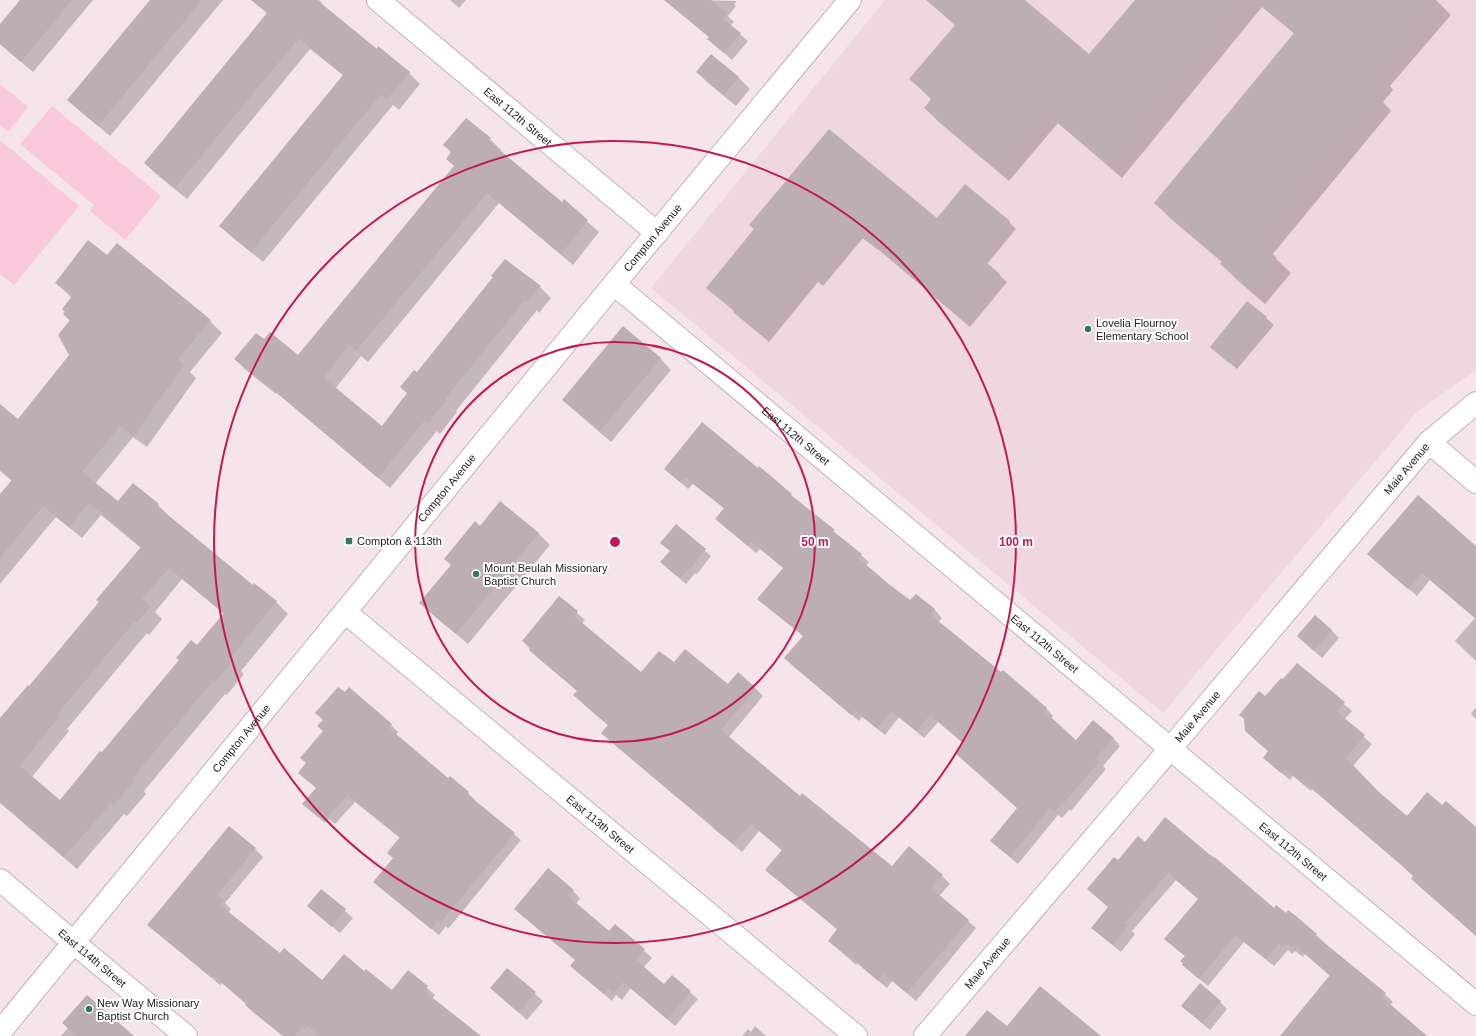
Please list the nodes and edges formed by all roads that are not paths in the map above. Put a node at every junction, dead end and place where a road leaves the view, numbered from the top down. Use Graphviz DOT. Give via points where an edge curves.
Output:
graph roads {
  1 [pos="378,0"];
  2 [pos="850,0"];
  3 [pos="657,234"];
  4 [pos="614,284"];
  5 [pos="1476,403"];
  6 [pos="1429,442"];
  7 [pos="1476,482"];
  8 [pos="344,612"];
  9 [pos="1170,750"];
  10 [pos="0,880"];
  11 [pos="74,943"];
  12 [pos="1476,1004"];
  13 [pos="0,1032"];
  14 [pos="186,1036"];
  15 [pos="856,1036"];
  16 [pos="925,1036"];
  1 -- 3 [label="street, East 112th Street"];
  2 -- 3 [label="street, Compton Avenue"];
  3 -- 4 [label="street, Compton Avenue"];
  4 -- 8 [label="street, Compton Avenue"];
  4 -- 9 [label="street, East 112th Street"];
  5 -- 6 [label="street, Maie Avenue"];
  6 -- 7 [label="street"];
  6 -- 9 [label="street, Maie Avenue"];
  8 -- 11 [label="street, Compton Avenue"];
  8 -- 15 [label="street, East 113th Street"];
  9 -- 12 [label="street, East 112th Street"];
  9 -- 16 [label="street, Maie Avenue"];
  10 -- 11 [label="street, East 114th Street"];
  11 -- 13 [label="street, Compton Avenue"];
  11 -- 14 [label="street, East 114th Street"];
}
